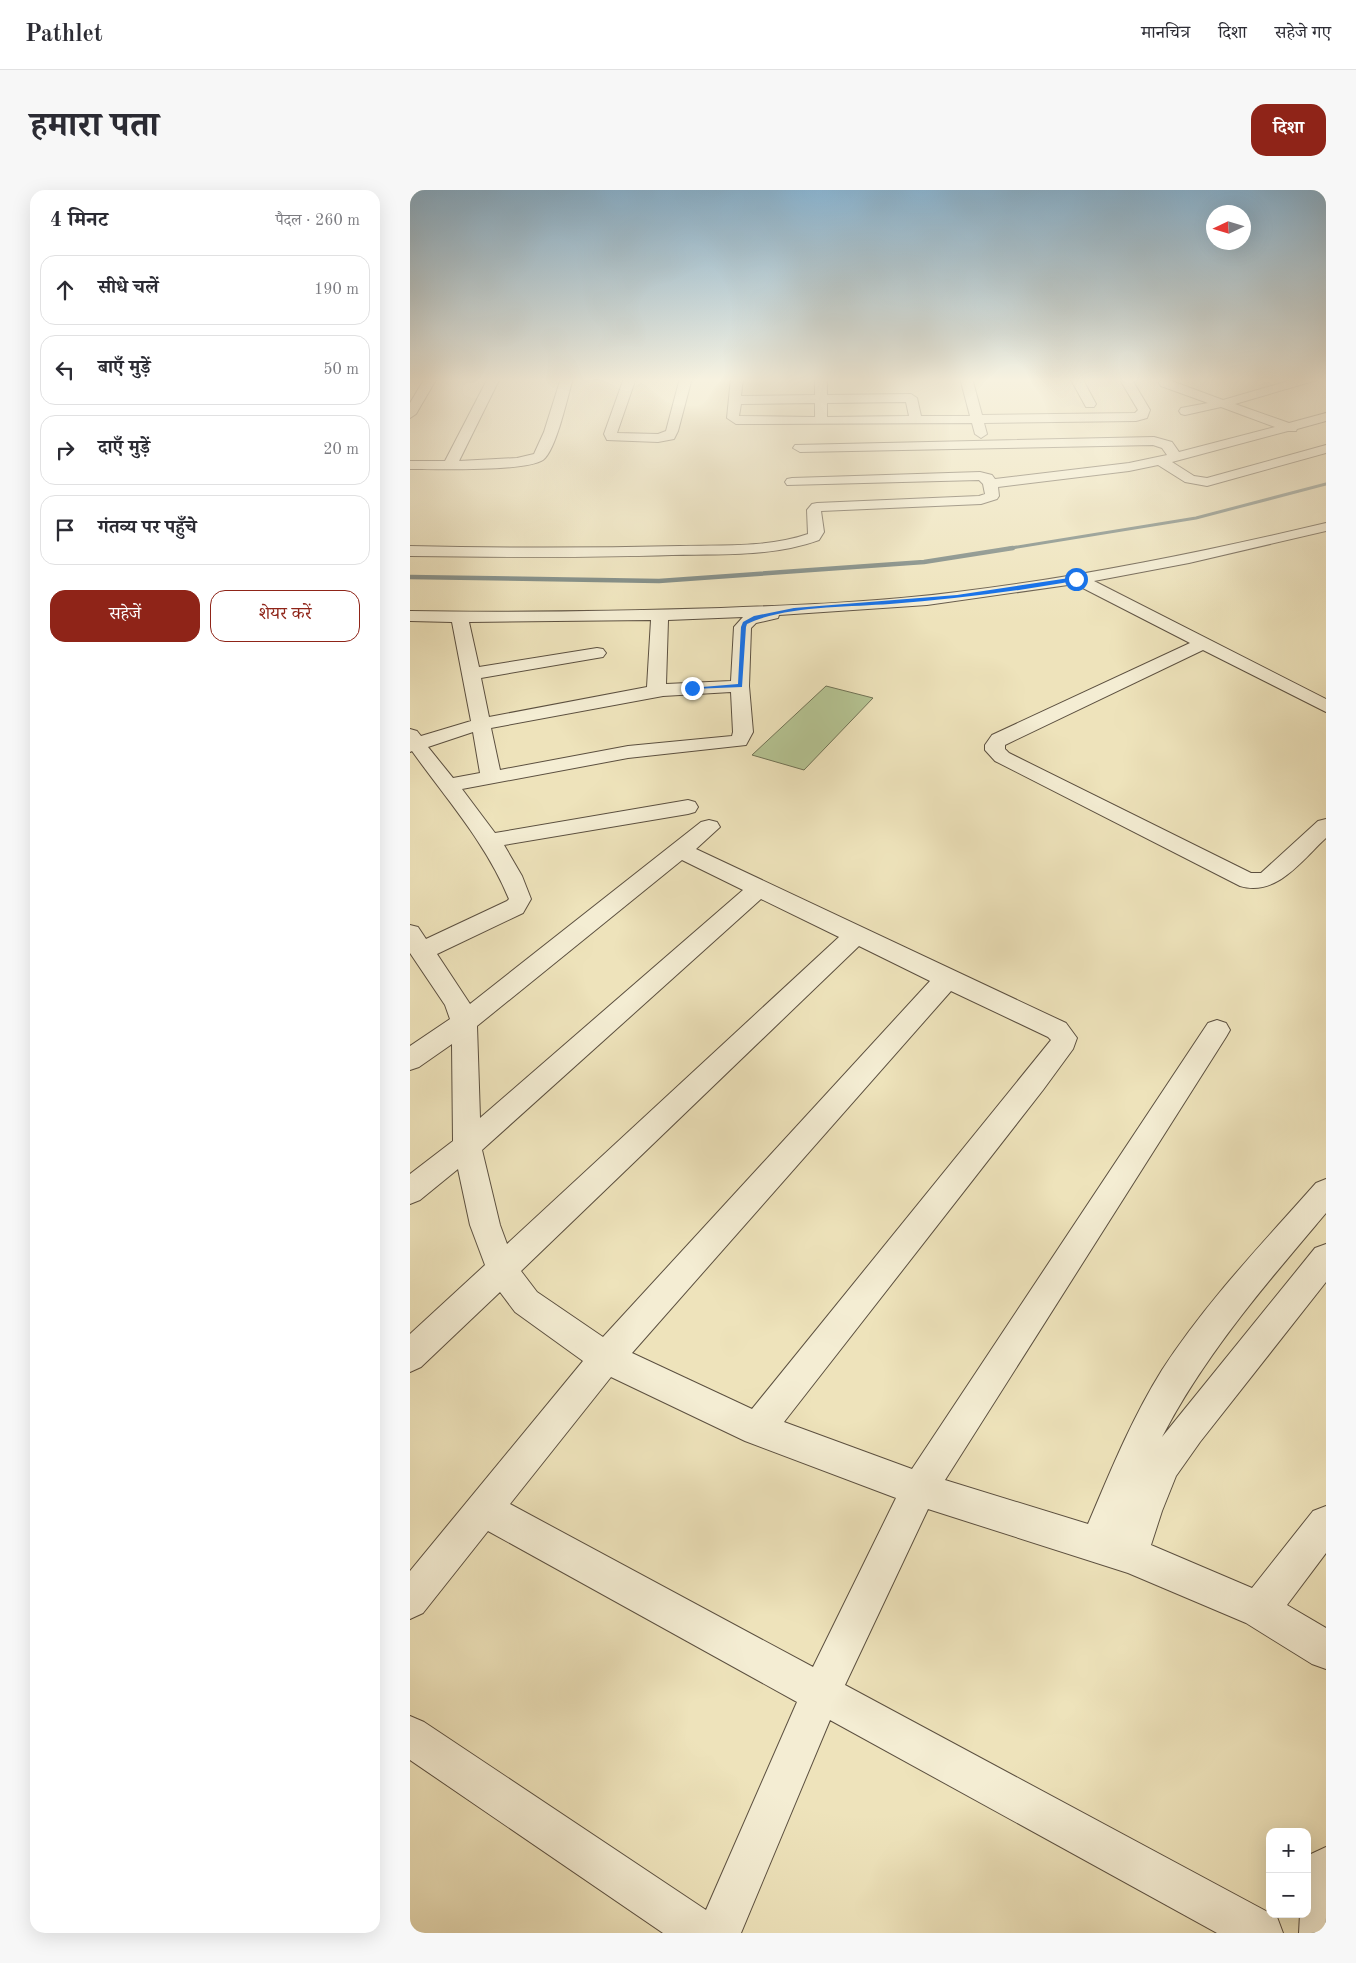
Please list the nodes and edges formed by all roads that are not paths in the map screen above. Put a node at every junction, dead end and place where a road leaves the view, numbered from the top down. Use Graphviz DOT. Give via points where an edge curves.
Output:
graph roads {
  1 [pos="452,459"];
  2 [pos="536,459"];
  3 [pos="1164,459"];
  4 [pos="1271,459"];
  5 [pos="1160,460"];
  6 [pos="410,464"];
  7 [pos="450,464"];
  8 [pos="792,482"];
  9 [pos="990,484"];
  10 [pos="1326,527"];
  11 [pos="410,551"];
  12 [pos="1076,579"];
  13 [pos="794,610"];
  14 [pos="660,615"];
  15 [pos="410,616"];
  16 [pos="460,617"];
  17 [pos="1204,643"];
  18 [pos="597,654"];
  19 [pos="470,674"];
  20 [pos="740,686"];
  21 [pos="656,692"];
  22 [pos="1326,706"];
  23 [pos="480,724"];
  24 [pos="412,741"];
  25 [pos="491,777"];
  26 [pos="449,785"];
  27 [pos="688,807"];
  28 [pos="1326,826"];
  29 [pos="710,827"];
  30 [pos="489,841"];
  31 [pos="680,850"];
  32 [pos="758,888"];
  33 [pos="857,934"];
  34 [pos="414,940"];
  35 [pos="947,979"];
  36 [pos="464,1022"];
  37 [pos="1217,1030"];
  38 [pos="410,1060"];
  39 [pos="467,1146"];
  40 [pos="410,1191"];
  41 [pos="1326,1192"];
  42 [pos="1326,1258"];
  43 [pos="502,1270"];
  44 [pos="410,1356"];
  45 [pos="606,1358"];
  46 [pos="757,1429"];
  47 [pos="919,1489"];
  48 [pos="485,1510"];
  49 [pos="1326,1524"];
  50 [pos="1097,1545"];
  51 [pos="1130,1555"];
  52 [pos="410,1600"];
  53 [pos="1259,1610"];
  54 [pos="1326,1650"];
  55 [pos="821,1693"];
  56 [pos="410,1736"];
  57 [pos="1326,1869"];
  58 [pos="702,1933"];
  59 [pos="719,1933"];
  60 [pos="1260,1933"];
  61 [pos="1321,1933"];
  1 -- 7 [label="street"];
  2 -- 7 [label="street"];
  3 -- 5 [label="street"];
  4 -- 5 [label="street" via="1207,482 1190,479"];
  5 -- 9 [label="street"];
  6 -- 7 [label="street"];
  8 -- 9 [label="street" via="980,476 987,478"];
  9 -- 11 [label="street" via="992,496 981,500 817,507 814,510 814,537 794,542 603,553"];
  10 -- 12 [label="street"];
  12 -- 13 [label="street" via="957,597"];
  12 -- 17 [label="street"];
  13 -- 14 [label="street"];
  13 -- 20 [label="street" via="756,617 745,623"];
  14 -- 16 [label="street"];
  14 -- 21 [label="street"];
  15 -- 16 [label="street"];
  16 -- 19 [label="street"];
  17 -- 22 [label="street"];
  17 -- 28 [label="street" via="999,739 995,750 1002,757 1248,881 1269,878"];
  18 -- 19 [label="street"];
  19 -- 23 [label="street"];
  20 -- 21 [label="street"];
  20 -- 25 [label="street" via="743,732 739,741 635,751"];
  21 -- 23 [label="street"];
  23 -- 24 [label="street"];
  23 -- 25 [label="street"];
  24 -- 26 [label="street"];
  25 -- 26 [label="street"];
  26 -- 30 [label="street"];
  27 -- 30 [label="street"];
  29 -- 31 [label="street"];
  30 -- 34 [label="street" via="515,886 520,899 515,907"];
  31 -- 32 [label="street"];
  31 -- 36 [label="street"];
  32 -- 33 [label="street"];
  32 -- 39 [label="street"];
  33 -- 35 [label="street"];
  33 -- 43 [label="street"];
  34 -- 36 [label="street" via="457,1003"];
  35 -- 45 [label="street"];
  35 -- 46 [label="street" via="1056,1030 1062,1034 1064,1042"];
  36 -- 38 [label="street"];
  36 -- 39 [label="street"];
  37 -- 47 [label="street"];
  39 -- 40 [label="street"];
  39 -- 43 [label="street" via="485,1225"];
  41 -- 50 [label="street" via="1218,1320 1187,1362 1144,1436"];
  42 -- 51 [label="street" via="1164,1464 1144,1510"];
  43 -- 44 [label="street"];
  43 -- 45 [label="street" via="526,1302"];
  45 -- 46 [label="street"];
  45 -- 48 [label="street"];
  46 -- 47 [label="street"];
  47 -- 50 [label="street"];
  47 -- 55 [label="street"];
  48 -- 52 [label="street"];
  48 -- 55 [label="street"];
  49 -- 53 [label="street"];
  50 -- 51 [label="street"];
  51 -- 53 [label="street"];
  53 -- 54 [label="street"];
  55 -- 59 [label="street"];
  55 -- 60 [label="street"];
  56 -- 58 [label="street"];
  57 -- 61 [label="street"];
}
